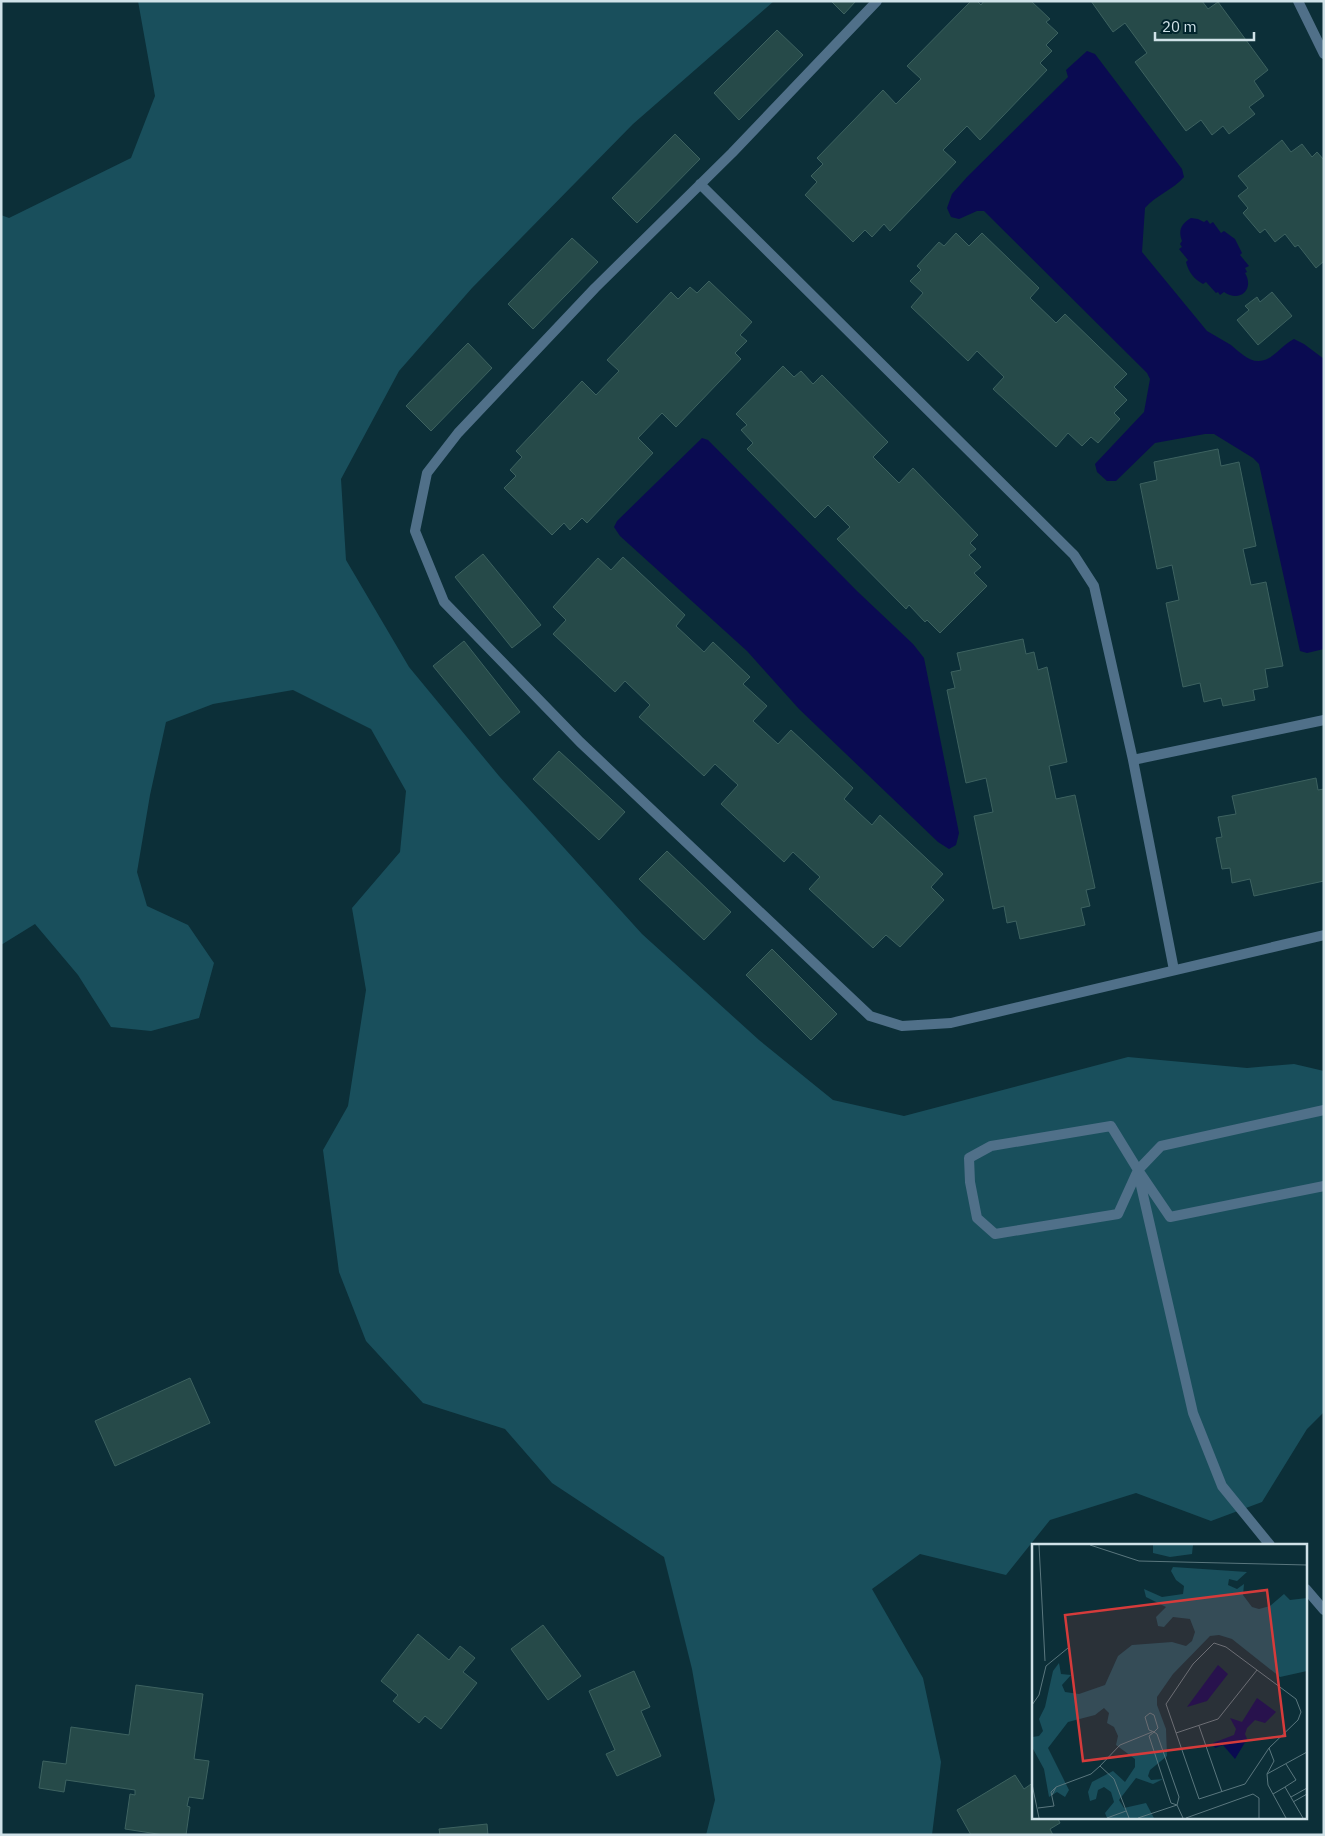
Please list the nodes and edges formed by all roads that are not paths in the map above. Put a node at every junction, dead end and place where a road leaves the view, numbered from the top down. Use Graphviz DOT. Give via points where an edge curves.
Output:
graph roads {
  1 [pos="878,1"];
  2 [pos="1298,1"];
  3 [pos="1324,54"];
  4 [pos="700,184"];
  5 [pos="1324,720"];
  6 [pos="1133,760"];
  7 [pos="1324,935"];
  8 [pos="1174,970"];
  9 [pos="1324,1110"];
  10 [pos="1138,1170"];
  11 [pos="1324,1186"];
  12 [pos="1269,1544"];
  13 [pos="1308,1591"];
  14 [pos="1324,1610"];
  1 -- 4 [label="lane"];
  2 -- 3 [label="lane"];
  4 -- 6 [label="lane" via="1074,555 1094,586"];
  4 -- 8 [label="lane" via="595,288 458,433 427,473 415,531 444,602 580,742 870,1016 902,1026 951,1023"];
  5 -- 6 [label="lane"];
  6 -- 8 [label="lane"];
  7 -- 8 [label="lane"];
  9 -- 10 [label="lane" via="1161,1146"];
  10 -- 10 [label="lane" via="1118,1214 995,1234 977,1218 969,1158 991,1146 1110,1126"];
  10 -- 11 [label="lane" via="1170,1217"];
  10 -- 12 [label="lane" via="1192,1413 1222,1486"];
  13 -- 14 [label="lane"];
}
